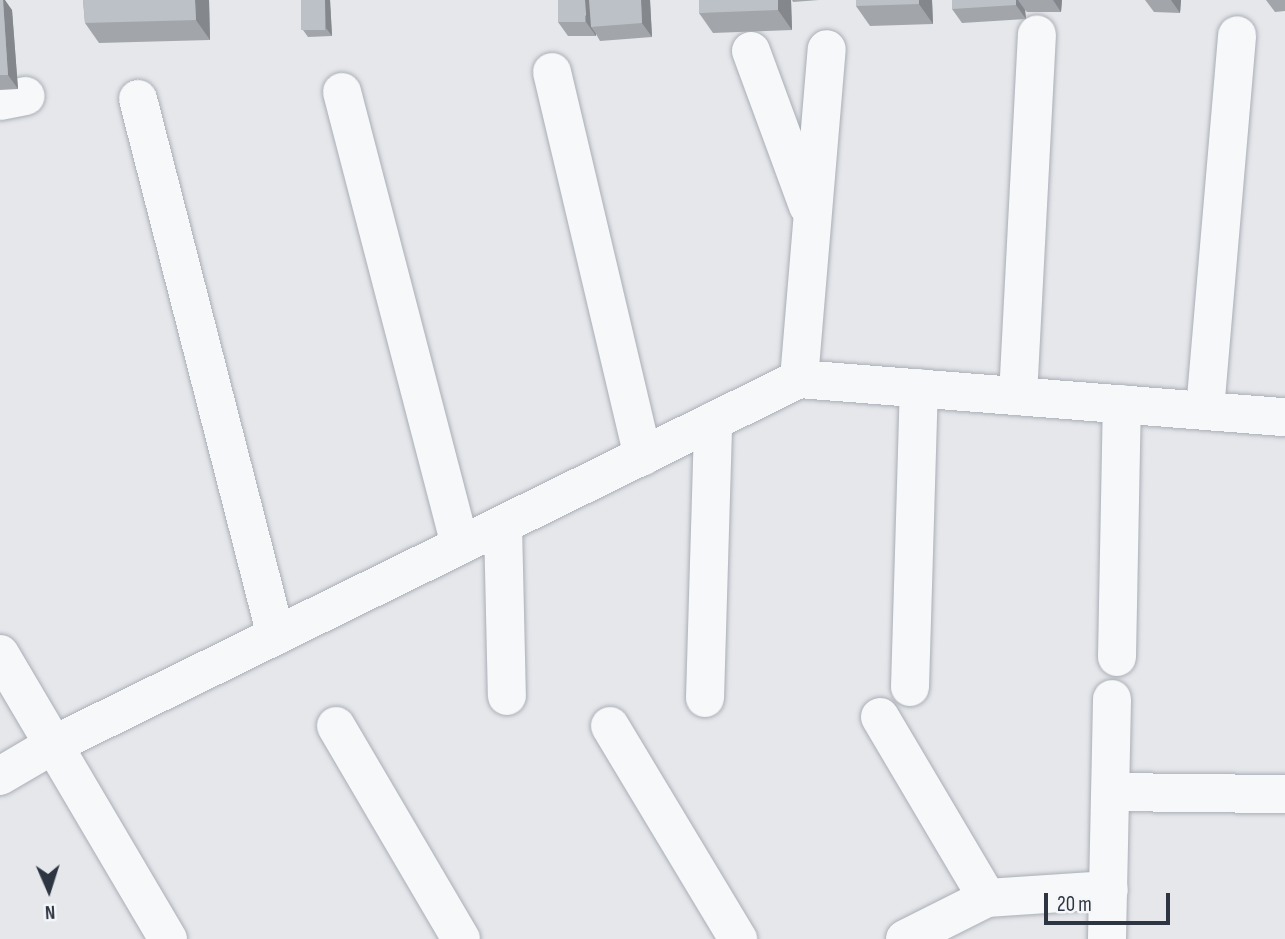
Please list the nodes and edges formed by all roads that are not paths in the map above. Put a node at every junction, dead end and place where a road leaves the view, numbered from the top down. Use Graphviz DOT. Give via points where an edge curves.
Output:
graph roads {
  1 [pos="1037,34"];
  2 [pos="1237,35"];
  3 [pos="827,49"];
  4 [pos="751,51"];
  5 [pos="552,72"];
  6 [pos="342,92"];
  7 [pos="138,99"];
  8 [pos="813,218"];
  9 [pos="799,379"];
  10 [pos="919,388"];
  11 [pos="1018,396"];
  12 [pos="1122,404"];
  13 [pos="1205,410"];
  14 [pos="1285,417"];
  15 [pos="713,421"];
  16 [pos="643,456"];
  17 [pos="503,525"];
  18 [pos="460,545"];
  19 [pos="276,636"];
  20 [pos="0,654"];
  21 [pos="1117,657"];
  22 [pos="910,687"];
  23 [pos="507,696"];
  24 [pos="705,698"];
  25 [pos="1112,699"];
  26 [pos="880,717"];
  27 [pos="337,726"];
  28 [pos="610,726"];
  29 [pos="51,746"];
  30 [pos="0,776"];
  31 [pos="1112,792"];
  32 [pos="1285,794"];
  33 [pos="1109,890"];
  34 [pos="987,898"];
  35 [pos="168,939"];
  36 [pos="461,939"];
  37 [pos="738,939"];
  38 [pos="905,939"];
  39 [pos="1107,939"];
  1 -- 11 [label="street"];
  2 -- 13 [label="street"];
  3 -- 8 [label="street"];
  4 -- 8 [label="street"];
  5 -- 16 [label="street"];
  6 -- 18 [label="street"];
  7 -- 19 [label="street"];
  8 -- 9 [label="street"];
  9 -- 10 [label="street"];
  9 -- 15 [label="street"];
  10 -- 11 [label="street"];
  10 -- 22 [label="street"];
  11 -- 12 [label="street"];
  12 -- 13 [label="street"];
  12 -- 21 [label="street"];
  13 -- 14 [label="street"];
  15 -- 16 [label="street"];
  15 -- 24 [label="street"];
  16 -- 17 [label="street"];
  17 -- 18 [label="street"];
  17 -- 23 [label="street"];
  18 -- 19 [label="street"];
  19 -- 29 [label="street"];
  20 -- 29 [label="street"];
  25 -- 31 [label="street"];
  26 -- 34 [label="street"];
  27 -- 36 [label="street"];
  28 -- 37 [label="street"];
  29 -- 30 [label="street"];
  29 -- 35 [label="street"];
  31 -- 32 [label="street"];
  31 -- 33 [label="street"];
  33 -- 34 [label="street"];
  33 -- 39 [label="street"];
  34 -- 38 [label="street"];
}
